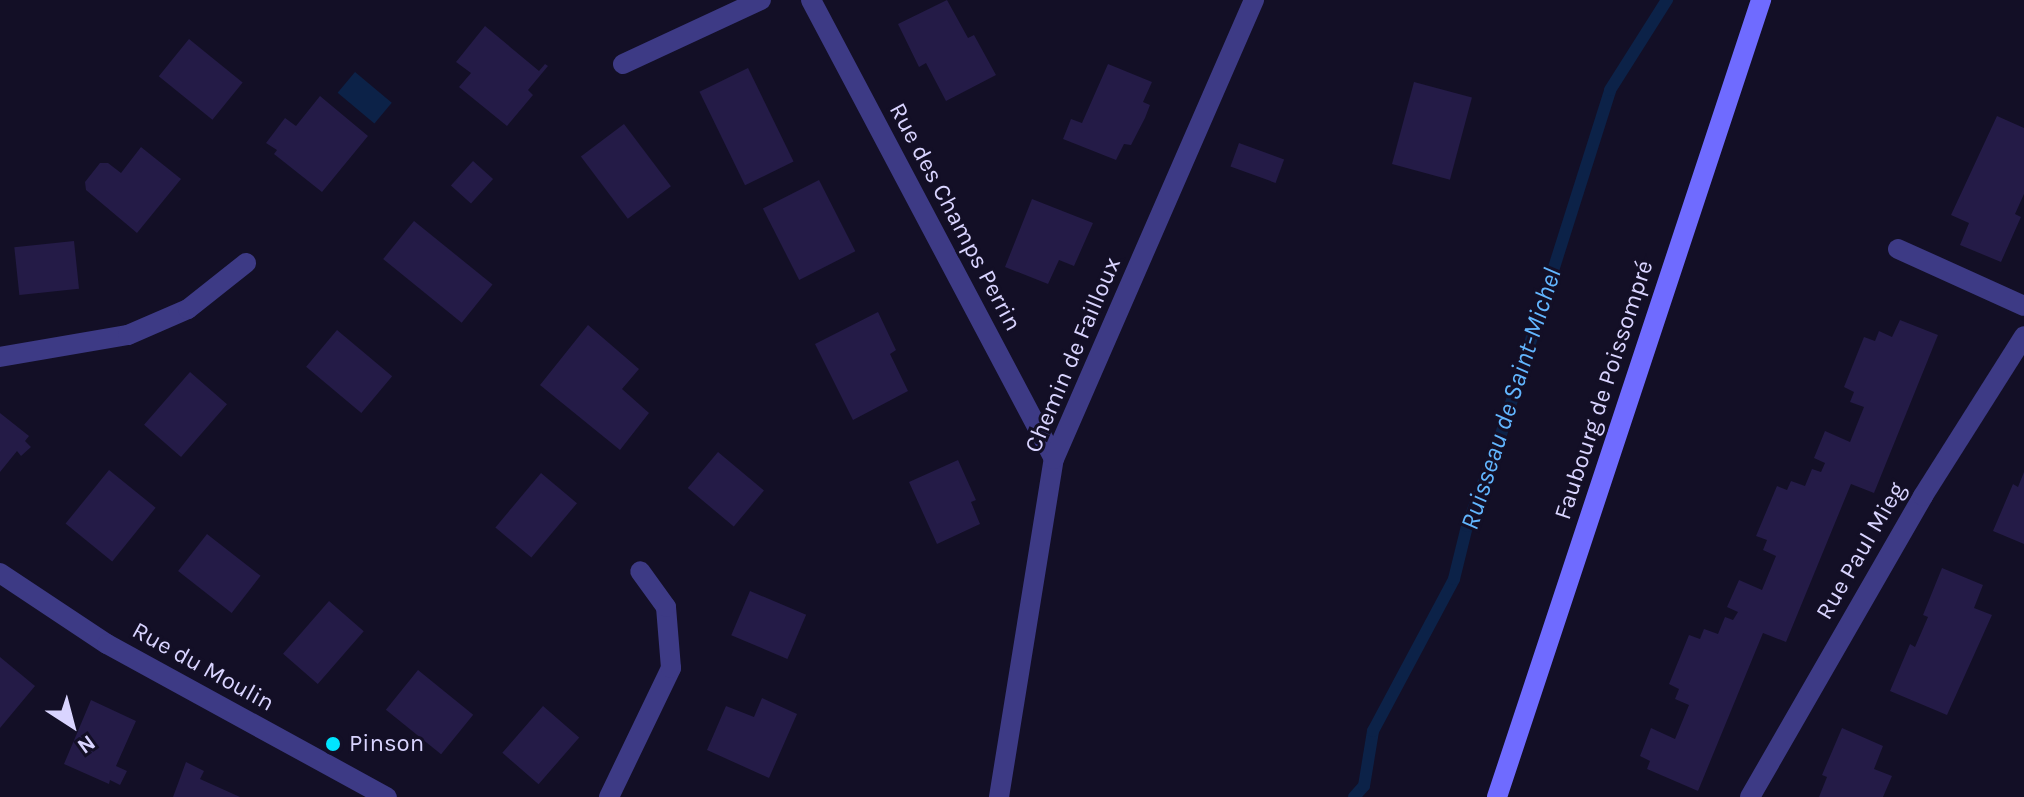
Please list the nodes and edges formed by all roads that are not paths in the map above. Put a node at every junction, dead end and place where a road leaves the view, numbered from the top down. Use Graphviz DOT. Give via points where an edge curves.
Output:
graph roads {
  1 [pos="761,0"];
  2 [pos="811,0"];
  3 [pos="1254,0"];
  4 [pos="1761,0"];
  5 [pos="623,64"];
  6 [pos="1898,249"];
  7 [pos="246,263"];
  8 [pos="2024,306"];
  9 [pos="2024,336"];
  10 [pos="0,357"];
  11 [pos="1054,459"];
  12 [pos="640,571"];
  13 [pos="0,573"];
  14 [pos="387,797"];
  15 [pos="609,797"];
  16 [pos="999,797"];
  17 [pos="1497,797"];
  18 [pos="1750,797"];
  1 -- 5 [label="street"];
  2 -- 11 [label="street, Rue des Champs Perrin"];
  3 -- 11 [label="street, Chemin de Failloux"];
  4 -- 17 [label="main road, Faubourg de Poissompré"];
  6 -- 8 [label="street"];
  7 -- 10 [label="street" via="188,309 128,335"];
  9 -- 18 [label="street, Rue Paul Mieg" via="1923,496"];
  11 -- 16 [label="street, Chemin de Failloux"];
  12 -- 15 [label="street" via="666,607 671,668"];
  13 -- 14 [label="street, Rue du Moulin" via="107,644"];
}
